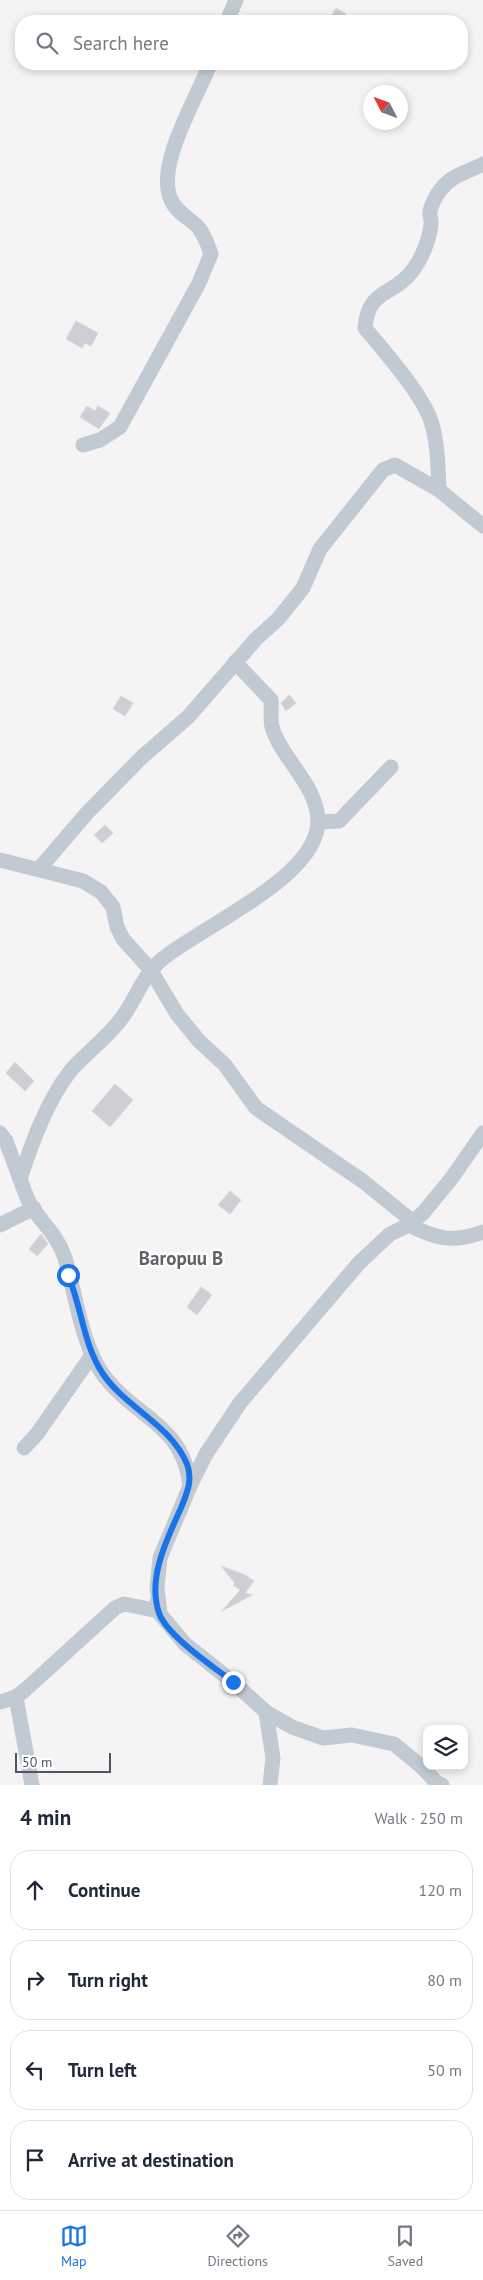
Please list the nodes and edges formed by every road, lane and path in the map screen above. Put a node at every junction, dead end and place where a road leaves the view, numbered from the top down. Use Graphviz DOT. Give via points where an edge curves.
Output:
graph roads {
  1 [pos="236,0"];
  2 [pos="230,15"];
  3 [pos="207,70"];
  4 [pos="483,164"];
  5 [pos="83,444"];
  6 [pos="439,490"];
  7 [pos="483,526"];
  8 [pos="235,662"];
  9 [pos="390,767"];
  10 [pos="318,822"];
  11 [pos="0,860"];
  12 [pos="39,869"];
  13 [pos="150,970"];
  14 [pos="483,1133"];
  15 [pos="0,1134"];
  16 [pos="20,1179"];
  17 [pos="34,1208"];
  18 [pos="410,1223"];
  19 [pos="0,1225"];
  20 [pos="483,1232"];
  21 [pos="92,1355"];
  22 [pos="24,1448"];
  23 [pos="190,1486"];
  24 [pos="157,1602"];
  25 [pos="16,1697"];
  26 [pos="0,1702"];
  27 [pos="266,1712"];
  28 [pos="32,1785"];
  29 [pos="270,1785"];
  30 [pos="442,1785"];
  1 -- 2 [label="street"];
  3 -- 5 [label="street" via="167,171 170,198 177,211 198,228 211,254 199,283 120,426 100,440"];
  4 -- 6 [label="street" via="451,178 440,190 430,211 431,223 414,269 394,288 377,296 368,308 366,319 365,328 400,371 431,421"];
  6 -- 7 [label="street"];
  6 -- 8 [label="street" via="395,465 383,470 320,549 303,588 278,619"];
  8 -- 10 [label="street" via="272,700 272,726 311,793"];
  8 -- 12 [label="street" via="188,717 116,783"];
  9 -- 10 [label="street" via="339,821"];
  10 -- 13 [label="street" via="310,848 280,883 208,927"];
  11 -- 12 [label="street"];
  12 -- 13 [label="street" via="83,880 100,892 113,907 123,939"];
  13 -- 16 [label="street" via="123,1017 71,1071 56,1092"];
  13 -- 18 [label="street" via="177,1014 225,1065 256,1108 356,1177"];
  14 -- 18 [label="street" via="451,1179 423,1213"];
  15 -- 16 [label="street" via="6,1141"];
  16 -- 17 [label="street"];
  17 -- 19 [label="street"];
  17 -- 21 [label="street" via="65,1257"];
  18 -- 20 [label="street" via="433,1237 464,1239"];
  18 -- 23 [label="street" via="390,1234 360,1263 240,1403 211,1446"];
  21 -- 22 [label="street"];
  21 -- 23 [label="street" via="112,1385 179,1447 188,1467"];
  23 -- 24 [label="street" via="160,1558"];
  24 -- 25 [label="street" via="154,1610 124,1604 115,1608"];
  24 -- 27 [label="street" via="160,1614 185,1644"];
  25 -- 26 [label="street"];
  25 -- 28 [label="street"];
  27 -- 29 [label="street" via="273,1758"];
  27 -- 30 [label="street" via="292,1727 323,1738 352,1735 394,1744"];
}
